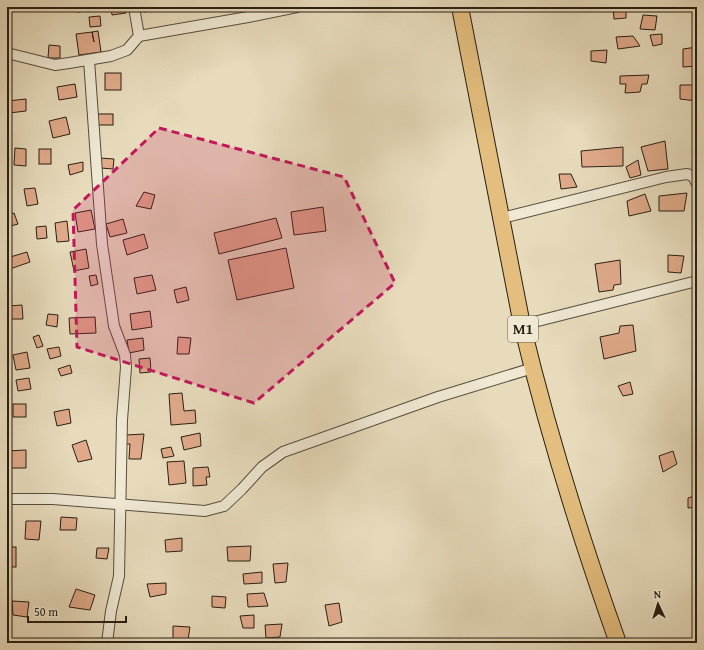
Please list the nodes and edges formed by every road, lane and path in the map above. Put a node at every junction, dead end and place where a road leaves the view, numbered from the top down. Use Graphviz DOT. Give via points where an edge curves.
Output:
graph roads {
  1 [pos="134,7"];
  2 [pos="297,7"];
  3 [pos="460,7"];
  4 [pos="139,36"];
  5 [pos="7,54"];
  6 [pos="90,60"];
  7 [pos="697,184"];
  8 [pos="502,218"];
  9 [pos="697,281"];
  10 [pos="522,326"];
  11 [pos="532,368"];
  12 [pos="7,499"];
  13 [pos="121,504"];
  14 [pos="107,643"];
  15 [pos="618,643"];
  1 -- 4 [label="street"];
  2 -- 4 [label="street"];
  3 -- 8 [label="main road, M1"];
  4 -- 6 [label="street" via="127,50"];
  5 -- 6 [label="street" via="55,65"];
  6 -- 13 [label="street" via="102,244 114,326 125,356"];
  7 -- 8 [label="street" via="694,176 687,174 666,177"];
  8 -- 10 [label="main road, M1"];
  9 -- 10 [label="street"];
  10 -- 11 [label="main road, M1"];
  11 -- 13 [label="street" via="438,397 283,452 262,467 224,506 205,511"];
  11 -- 15 [label="main road, M1" via="591,567"];
  12 -- 13 [label="street" via="53,499"];
  13 -- 14 [label="street" via="119,576"];
}
